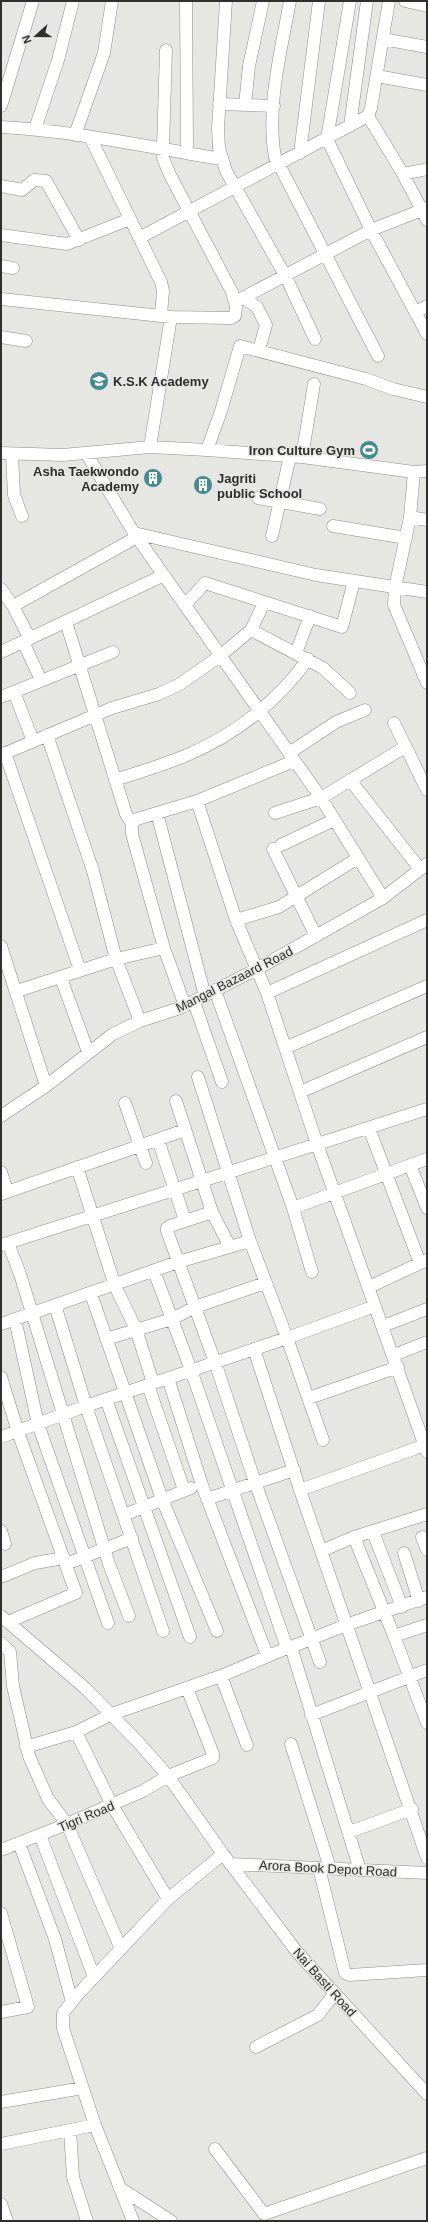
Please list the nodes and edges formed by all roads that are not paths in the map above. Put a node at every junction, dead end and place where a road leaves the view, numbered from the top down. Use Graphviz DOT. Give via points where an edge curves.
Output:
graph roads {
  1 [pos="33,1"];
  2 [pos="73,1"];
  3 [pos="112,1"];
  4 [pos="186,1"];
  5 [pos="226,1"];
  6 [pos="263,1"];
  7 [pos="290,1"];
  8 [pos="319,1"];
  9 [pos="350,1"];
  10 [pos="367,1"];
  11 [pos="389,1"];
  12 [pos="405,1"];
  13 [pos="427,6"];
  14 [pos="383,40"];
  15 [pos="427,47"];
  16 [pos="166,50"];
  17 [pos="377,76"];
  18 [pos="427,84"];
  19 [pos="219,104"];
  20 [pos="245,105"];
  21 [pos="1,106"];
  22 [pos="274,106"];
  23 [pos="368,116"];
  24 [pos="350,126"];
  25 [pos="1,127"];
  26 [pos="35,129"];
  27 [pos="75,135"];
  28 [pos="90,137"];
  29 [pos="326,139"];
  30 [pos="163,147"];
  31 [pos="186,153"];
  32 [pos="300,154"];
  33 [pos="222,159"];
  34 [pos="278,165"];
  35 [pos="427,169"];
  36 [pos="403,174"];
  37 [pos="1,186"];
  38 [pos="236,188"];
  39 [pos="424,208"];
  40 [pos="189,211"];
  41 [pos="130,219"];
  42 [pos="427,220"];
  43 [pos="371,230"];
  44 [pos="1,235"];
  45 [pos="140,238"];
  46 [pos="80,240"];
  47 [pos="326,254"];
  48 [pos="1,266"];
  49 [pos="13,268"];
  50 [pos="286,277"];
  51 [pos="1,298"];
  52 [pos="240,300"];
  53 [pos="427,306"];
  54 [pos="416,312"];
  55 [pos="166,316"];
  56 [pos="427,334"];
  57 [pos="1,337"];
  58 [pos="315,339"];
  59 [pos="26,341"];
  60 [pos="259,350"];
  61 [pos="378,356"];
  62 [pos="314,384"];
  63 [pos="427,397"];
  64 [pos="150,447"];
  65 [pos="207,450"];
  66 [pos="86,453"];
  67 [pos="7,454"];
  68 [pos="296,456"];
  69 [pos="427,471"];
  70 [pos="414,472"];
  71 [pos="258,498"];
  72 [pos="280,503"];
  73 [pos="320,509"];
  74 [pos="22,516"];
  75 [pos="410,517"];
  76 [pos="427,520"];
  77 [pos="333,526"];
  78 [pos="136,535"];
  79 [pos="272,536"];
  80 [pos="406,538"];
  81 [pos="164,575"];
  82 [pos="354,581"];
  83 [pos="395,588"];
  84 [pos="1,589"];
  85 [pos="427,592"];
  86 [pos="264,603"];
  87 [pos="185,605"];
  88 [pos="13,606"];
  89 [pos="310,616"];
  90 [pos="66,622"];
  91 [pos="251,630"];
  92 [pos="26,641"];
  93 [pos="1,652"];
  94 [pos="113,652"];
  95 [pos="296,653"];
  96 [pos="220,656"];
  97 [pos="308,659"];
  98 [pos="80,665"];
  99 [pos="41,680"];
  100 [pos="427,683"];
  101 [pos="14,692"];
  102 [pos="350,693"];
  103 [pos="1,697"];
  104 [pos="261,710"];
  105 [pos="365,710"];
  106 [pos="95,715"];
  107 [pos="394,723"];
  108 [pos="47,735"];
  109 [pos="33,741"];
  110 [pos="405,747"];
  111 [pos="3,754"];
  112 [pos="292,757"];
  113 [pos="115,780"];
  114 [pos="350,780"];
  115 [pos="427,790"];
  116 [pos="321,798"];
  117 [pos="197,801"];
  118 [pos="157,813"];
  119 [pos="276,813"];
  120 [pos="334,820"];
  121 [pos="132,824"];
  122 [pos="358,858"];
  123 [pos="424,867"];
  124 [pos="295,897"];
  125 [pos="383,898"];
  126 [pos="236,920"];
  127 [pos="427,920"];
  128 [pos="316,936"];
  129 [pos="1,946"];
  130 [pos="164,948"];
  131 [pos="116,959"];
  132 [pos="5,967"];
  133 [pos="80,970"];
  134 [pos="257,970"];
  135 [pos="61,978"];
  136 [pos="427,986"];
  137 [pos="17,991"];
  138 [pos="267,993"];
  139 [pos="200,998"];
  140 [pos="140,1021"];
  141 [pos="427,1037"];
  142 [pos="285,1048"];
  143 [pos="88,1052"];
  144 [pos="198,1077"];
  145 [pos="222,1082"];
  146 [pos="46,1086"];
  147 [pos="300,1092"];
  148 [pos="176,1101"];
  149 [pos="125,1103"];
  150 [pos="427,1109"];
  151 [pos="1,1116"];
  152 [pos="368,1128"];
  153 [pos="185,1130"];
  154 [pos="158,1140"];
  155 [pos="317,1144"];
  156 [pos="141,1145"];
  157 [pos="275,1158"];
  158 [pos="427,1159"];
  159 [pos="146,1163"];
  160 [pos="410,1165"];
  161 [pos="77,1167"];
  162 [pos="1,1172"];
  163 [pos="230,1173"];
  164 [pos="386,1173"];
  165 [pos="202,1182"];
  166 [pos="174,1190"];
  167 [pos="4,1193"];
  168 [pos="336,1193"];
  169 [pos="293,1208"];
  170 [pos="427,1208"];
  171 [pos="212,1212"];
  172 [pos="93,1217"];
  173 [pos="184,1220"];
  174 [pos="250,1241"];
  175 [pos="4,1244"];
  176 [pos="230,1247"];
  177 [pos="178,1262"];
  178 [pos="424,1262"];
  179 [pos="154,1271"];
  180 [pos="312,1272"];
  181 [pos="265,1283"];
  182 [pos="115,1286"];
  183 [pos="369,1286"];
  184 [pos="91,1294"];
  185 [pos="55,1305"];
  186 [pos="376,1306"];
  187 [pos="195,1307"];
  188 [pos="427,1309"];
  189 [pos="31,1313"];
  190 [pos="15,1319"];
  191 [pos="172,1319"];
  192 [pos="1,1324"];
  193 [pos="383,1326"];
  194 [pos="136,1329"];
  195 [pos="287,1338"];
  196 [pos="106,1339"];
  197 [pos="427,1342"];
  198 [pos="254,1349"];
  199 [pos="396,1361"];
  200 [pos="215,1362"];
  201 [pos="192,1370"];
  202 [pos="1,1377"];
  203 [pos="168,1378"];
  204 [pos="151,1384"];
  205 [pos="124,1394"];
  206 [pos="309,1398"];
  207 [pos="106,1399"];
  208 [pos="86,1406"];
  209 [pos="63,1415"];
  210 [pos="38,1424"];
  211 [pos="18,1432"];
  212 [pos="1,1437"];
  213 [pos="323,1440"];
  214 [pos="426,1449"];
  215 [pos="294,1470"];
  216 [pos="255,1482"];
  217 [pos="202,1485"];
  218 [pos="184,1490"];
  219 [pos="232,1490"];
  220 [pos="300,1490"];
  221 [pos="207,1499"];
  222 [pos="162,1500"];
  223 [pos="143,1507"];
  224 [pos="427,1514"];
  225 [pos="124,1515"];
  226 [pos="1,1531"];
  227 [pos="373,1532"];
  228 [pos="354,1537"];
  229 [pos="422,1537"];
  230 [pos="132,1538"];
  231 [pos="5,1544"];
  232 [pos="105,1549"];
  233 [pos="427,1550"];
  234 [pos="321,1551"];
  235 [pos="404,1553"];
  236 [pos="84,1557"];
  237 [pos="65,1561"];
  238 [pos="1,1577"];
  239 [pos="423,1599"];
  240 [pos="402,1607"];
  241 [pos="384,1613"];
  242 [pos="129,1616"];
  243 [pos="5,1619"];
  244 [pos="108,1623"];
  245 [pos="346,1625"];
  246 [pos="427,1626"];
  247 [pos="163,1631"];
  248 [pos="217,1631"];
  249 [pos="394,1636"];
  250 [pos="190,1637"];
  251 [pos="312,1640"];
  252 [pos="1,1643"];
  253 [pos="289,1648"];
  254 [pos="267,1655"];
  255 [pos="320,1662"];
  256 [pos="427,1670"];
  257 [pos="221,1676"];
  258 [pos="410,1677"];
  259 [pos="187,1688"];
  260 [pos="369,1692"];
  261 [pos="112,1714"];
  262 [pos="311,1716"];
  263 [pos="426,1718"];
  264 [pos="76,1732"];
  265 [pos="291,1744"];
  266 [pos="247,1745"];
  267 [pos="26,1747"];
  268 [pos="168,1776"];
  269 [pos="112,1805"];
  270 [pos="412,1810"];
  271 [pos="67,1824"];
  272 [pos="349,1832"];
  273 [pos="40,1835"];
  274 [pos="19,1843"];
  275 [pos="1,1850"];
  276 [pos="427,1858"];
  277 [pos="226,1859"];
  278 [pos="325,1868"];
  279 [pos="360,1870"];
  280 [pos="427,1873"];
  281 [pos="168,1899"];
  282 [pos="1,1913"];
  283 [pos="122,1949"];
  284 [pos="427,1970"];
  285 [pos="94,1976"];
  286 [pos="335,1993"];
  287 [pos="72,2002"];
  288 [pos="1,2012"];
  289 [pos="256,2047"];
  290 [pos="83,2088"];
  291 [pos="427,2094"];
  292 [pos="1,2102"];
  293 [pos="95,2125"];
  294 [pos="70,2130"];
  295 [pos="1,2144"];
  296 [pos="216,2149"];
  297 [pos="427,2158"];
  298 [pos="120,2188"];
  299 [pos="1,2206"];
  300 [pos="7,2221"];
  301 [pos="87,2221"];
  302 [pos="133,2221"];
  303 [pos="171,2221"];
  1 -- 21 [label="street"];
  2 -- 26 [label="street" via="58,60"];
  3 -- 27 [label="street" via="104,53"];
  4 -- 31 [label="street"];
  5 -- 19 [label="street"];
  6 -- 20 [label="street" via="249,66"];
  7 -- 22 [label="street"];
  8 -- 32 [label="street"];
  9 -- 29 [label="street"];
  10 -- 24 [label="street"];
  11 -- 14 [label="street"];
  12 -- 13 [label="street"];
  14 -- 15 [label="street"];
  14 -- 17 [label="street"];
  16 -- 30 [label="street"];
  17 -- 18 [label="street"];
  17 -- 23 [label="street"];
  19 -- 20 [label="street"];
  19 -- 33 [label="street" via="218,141"];
  20 -- 22 [label="street"];
  22 -- 34 [label="street" via="273,148"];
  23 -- 24 [label="street"];
  23 -- 36 [label="street"];
  24 -- 29 [label="street"];
  25 -- 26 [label="street"];
  26 -- 27 [label="street"];
  27 -- 28 [label="street"];
  28 -- 30 [label="street"];
  28 -- 41 [label="street"];
  29 -- 32 [label="street"];
  29 -- 43 [label="street"];
  30 -- 31 [label="street"];
  30 -- 40 [label="street" via="164,162"];
  31 -- 33 [label="street"];
  32 -- 34 [label="street"];
  33 -- 38 [label="street"];
  34 -- 38 [label="street"];
  34 -- 47 [label="street"];
  35 -- 36 [label="street"];
  36 -- 39 [label="street"];
  37 -- 46 [label="street" via="22,190 34,180 46,181"];
  38 -- 40 [label="street"];
  38 -- 50 [label="street"];
  39 -- 42 [label="street"];
  39 -- 43 [label="street"];
  40 -- 45 [label="street"];
  40 -- 52 [label="street" via="232,292"];
  41 -- 45 [label="street"];
  41 -- 46 [label="street"];
  43 -- 47 [label="street"];
  43 -- 54 [label="street"];
  44 -- 46 [label="street" via="63,244"];
  45 -- 55 [label="street" via="162,286"];
  47 -- 50 [label="street"];
  47 -- 61 [label="street"];
  48 -- 49 [label="street"];
  50 -- 52 [label="street"];
  50 -- 58 [label="street"];
  51 -- 55 [label="street"];
  52 -- 55 [label="street" via="232,318"];
  52 -- 60 [label="street" via="257,307 266,325"];
  53 -- 54 [label="street"];
  54 -- 56 [label="street"];
  55 -- 64 [label="street"];
  57 -- 59 [label="street"];
  60 -- 63 [label="street"];
  60 -- 65 [label="street" via="242,346 238,349"];
  62 -- 68 [label="street"];
  64 -- 65 [label="street"];
  64 -- 66 [label="street"];
  65 -- 68 [label="street"];
  66 -- 67 [label="street"];
  66 -- 78 [label="street"];
  67 -- 74 [label="street" via="14,495"];
  68 -- 70 [label="street"];
  68 -- 72 [label="street"];
  69 -- 70 [label="street"];
  70 -- 75 [label="street"];
  71 -- 72 [label="street"];
  72 -- 73 [label="street"];
  72 -- 79 [label="street"];
  75 -- 76 [label="street"];
  75 -- 80 [label="street"];
  77 -- 80 [label="street"];
  78 -- 81 [label="street"];
  78 -- 82 [label="street"];
  78 -- 88 [label="street"];
  80 -- 83 [label="street"];
  81 -- 87 [label="street"];
  81 -- 90 [label="street"];
  82 -- 83 [label="street"];
  82 -- 89 [label="street" via="342,627"];
  83 -- 85 [label="street"];
  83 -- 100 [label="street" via="395,609"];
  84 -- 88 [label="street"];
  86 -- 87 [label="street" via="205,584"];
  86 -- 89 [label="street"];
  86 -- 91 [label="street"];
  87 -- 96 [label="street"];
  88 -- 92 [label="street"];
  89 -- 95 [label="street"];
  90 -- 92 [label="street"];
  90 -- 98 [label="street"];
  91 -- 95 [label="street"];
  91 -- 96 [label="street"];
  92 -- 93 [label="street"];
  92 -- 99 [label="street"];
  94 -- 98 [label="street"];
  95 -- 97 [label="street"];
  96 -- 104 [label="street"];
  96 -- 106 [label="street" via="173,688"];
  97 -- 102 [label="street" via="331,674"];
  97 -- 104 [label="street" via="278,696"];
  98 -- 99 [label="street"];
  98 -- 106 [label="street"];
  99 -- 101 [label="street"];
  101 -- 103 [label="street"];
  101 -- 109 [label="street"];
  104 -- 112 [label="street"];
  104 -- 113 [label="street" via="216,740 189,754"];
  105 -- 112 [label="street" via="336,722"];
  106 -- 108 [label="street"];
  106 -- 113 [label="street"];
  107 -- 110 [label="street"];
  108 -- 109 [label="street"];
  108 -- 131 [label="street" via="93,871"];
  109 -- 111 [label="street"];
  110 -- 114 [label="street"];
  110 -- 115 [label="street"];
  111 -- 133 [label="street"];
  112 -- 116 [label="street"];
  112 -- 117 [label="street"];
  113 -- 121 [label="street"];
  114 -- 116 [label="street"];
  114 -- 123 [label="street"];
  116 -- 119 [label="street"];
  116 -- 120 [label="street"];
  117 -- 118 [label="street"];
  117 -- 126 [label="street"];
  118 -- 121 [label="street" via="137,819"];
  118 -- 139 [label="street"];
  120 -- 122 [label="street"];
  120 -- 124 [label="street" via="277,847"];
  121 -- 130 [label="street" via="132,834"];
  122 -- 124 [label="street"];
  122 -- 125 [label="street"];
  123 -- 125 [label="street, Mangal Bazaard Road"];
  124 -- 126 [label="street" via="279,907"];
  124 -- 128 [label="street"];
  125 -- 128 [label="street, Mangal Bazaard Road"];
  126 -- 134 [label="street"];
  127 -- 138 [label="street"];
  128 -- 134 [label="street, Mangal Bazaard Road"];
  129 -- 132 [label="street"];
  130 -- 131 [label="street"];
  130 -- 139 [label="street"];
  131 -- 133 [label="street"];
  131 -- 140 [label="street"];
  132 -- 137 [label="street"];
  133 -- 135 [label="street"];
  134 -- 138 [label="street"];
  134 -- 139 [label="street, Mangal Bazaard Road"];
  135 -- 137 [label="street"];
  135 -- 143 [label="street"];
  136 -- 142 [label="street"];
  137 -- 146 [label="street"];
  138 -- 142 [label="street"];
  139 -- 140 [label="street, Mangal Bazaard Road"];
  139 -- 145 [label="street"];
  139 -- 157 [label="street"];
  140 -- 143 [label="street, Mangal Bazaard Road" via="113,1034"];
  141 -- 147 [label="street"];
  142 -- 147 [label="street"];
  143 -- 146 [label="street, Mangal Bazaard Road"];
  144 -- 163 [label="street"];
  146 -- 151 [label="street, Mangal Bazaard Road"];
  147 -- 155 [label="street"];
  148 -- 153 [label="street"];
  149 -- 156 [label="street"];
  150 -- 152 [label="street"];
  152 -- 155 [label="street"];
  152 -- 164 [label="street"];
  153 -- 154 [label="street"];
  153 -- 165 [label="street"];
  154 -- 156 [label="street"];
  154 -- 166 [label="street"];
  155 -- 157 [label="street"];
  155 -- 168 [label="street"];
  156 -- 159 [label="street"];
  156 -- 161 [label="street"];
  157 -- 163 [label="street"];
  157 -- 169 [label="street"];
  158 -- 160 [label="street"];
  160 -- 164 [label="street"];
  160 -- 170 [label="street"];
  161 -- 167 [label="street"];
  161 -- 172 [label="street"];
  162 -- 167 [label="street"];
  163 -- 165 [label="street"];
  163 -- 174 [label="street"];
  164 -- 168 [label="street"];
  164 -- 178 [label="street"];
  165 -- 166 [label="street"];
  165 -- 171 [label="street"];
  166 -- 172 [label="street"];
  166 -- 173 [label="street"];
  168 -- 169 [label="street"];
  168 -- 183 [label="street"];
  169 -- 180 [label="street"];
  171 -- 173 [label="street"];
  171 -- 176 [label="street"];
  172 -- 175 [label="street"];
  172 -- 182 [label="street"];
  173 -- 177 [label="street" via="167,1228"];
  174 -- 176 [label="street"];
  174 -- 181 [label="street"];
  175 -- 189 [label="street"];
  176 -- 177 [label="street"];
  177 -- 179 [label="street"];
  177 -- 187 [label="street"];
  178 -- 183 [label="street"];
  179 -- 182 [label="street"];
  179 -- 191 [label="street"];
  181 -- 187 [label="street"];
  181 -- 195 [label="street"];
  182 -- 184 [label="street"];
  182 -- 194 [label="street"];
  183 -- 186 [label="street"];
  184 -- 185 [label="street"];
  184 -- 196 [label="street"];
  185 -- 189 [label="street"];
  185 -- 208 [label="street"];
  186 -- 193 [label="street"];
  186 -- 195 [label="street"];
  187 -- 191 [label="street"];
  187 -- 200 [label="street"];
  188 -- 193 [label="street"];
  189 -- 190 [label="street"];
  189 -- 209 [label="street"];
  190 -- 192 [label="street"];
  190 -- 210 [label="street"];
  191 -- 194 [label="street"];
  191 -- 201 [label="street"];
  193 -- 199 [label="street"];
  194 -- 196 [label="street"];
  194 -- 204 [label="street"];
  195 -- 198 [label="street"];
  195 -- 206 [label="street"];
  196 -- 205 [label="street"];
  197 -- 199 [label="street"];
  198 -- 200 [label="street"];
  198 -- 215 [label="street"];
  199 -- 206 [label="street"];
  199 -- 214 [label="street"];
  200 -- 201 [label="street"];
  200 -- 216 [label="street"];
  201 -- 203 [label="street"];
  201 -- 219 [label="street"];
  202 -- 211 [label="street"];
  203 -- 204 [label="street"];
  203 -- 217 [label="street"];
  204 -- 205 [label="street"];
  204 -- 218 [label="street"];
  205 -- 207 [label="street"];
  205 -- 222 [label="street"];
  206 -- 213 [label="street"];
  207 -- 208 [label="street"];
  207 -- 223 [label="street"];
  208 -- 209 [label="street"];
  208 -- 225 [label="street"];
  209 -- 210 [label="street"];
  209 -- 232 [label="street"];
  210 -- 211 [label="street"];
  210 -- 236 [label="street"];
  211 -- 212 [label="street"];
  211 -- 237 [label="street"];
  214 -- 220 [label="street"];
  215 -- 216 [label="street"];
  215 -- 220 [label="street"];
  216 -- 219 [label="street"];
  216 -- 251 [label="street"];
  217 -- 218 [label="street"];
  217 -- 221 [label="street"];
  218 -- 222 [label="street"];
  219 -- 221 [label="street"];
  219 -- 253 [label="street"];
  220 -- 234 [label="street"];
  221 -- 254 [label="street"];
  222 -- 223 [label="street"];
  222 -- 248 [label="street"];
  223 -- 225 [label="street"];
  223 -- 250 [label="street"];
  224 -- 227 [label="street"];
  225 -- 230 [label="street"];
  226 -- 231 [label="street"];
  227 -- 228 [label="street"];
  227 -- 240 [label="street"];
  228 -- 234 [label="street"];
  228 -- 241 [label="street"];
  229 -- 233 [label="street"];
  230 -- 232 [label="street"];
  230 -- 247 [label="street"];
  232 -- 236 [label="street"];
  232 -- 242 [label="street"];
  234 -- 245 [label="street"];
  235 -- 239 [label="street"];
  236 -- 237 [label="street"];
  236 -- 244 [label="street"];
  237 -- 238 [label="street" via="35,1563"];
  237 -- 243 [label="street" via="76,1593"];
  239 -- 240 [label="street"];
  240 -- 241 [label="street"];
  241 -- 245 [label="street"];
  241 -- 249 [label="street"];
  243 -- 261 [label="street, Nai Basti Road" via="80,1682"];
  245 -- 251 [label="street"];
  245 -- 260 [label="street"];
  246 -- 249 [label="street"];
  249 -- 258 [label="street"];
  251 -- 253 [label="street"];
  251 -- 255 [label="street"];
  252 -- 267 [label="street" via="10,1652 13,1686"];
  253 -- 254 [label="street"];
  253 -- 262 [label="street"];
  254 -- 257 [label="street"];
  256 -- 258 [label="street"];
  257 -- 259 [label="street"];
  257 -- 266 [label="street"];
  258 -- 260 [label="street"];
  258 -- 263 [label="street"];
  259 -- 261 [label="street"];
  259 -- 268 [label="street, Tigri Road" via="214,1757"];
  260 -- 262 [label="street"];
  260 -- 270 [label="street"];
  261 -- 264 [label="street"];
  261 -- 268 [label="street, Nai Basti Road"];
  262 -- 272 [label="street"];
  264 -- 267 [label="street"];
  264 -- 269 [label="street" via="85,1755"];
  265 -- 278 [label="street"];
  267 -- 271 [label="street" via="45,1793"];
  268 -- 269 [label="street, Tigri Road"];
  268 -- 277 [label="street, Nai Basti Road"];
  269 -- 271 [label="street, Tigri Road"];
  269 -- 281 [label="street"];
  270 -- 272 [label="street"];
  270 -- 276 [label="street"];
  271 -- 273 [label="street, Tigri Road"];
  271 -- 283 [label="street"];
  272 -- 279 [label="street"];
  273 -- 274 [label="street, Tigri Road"];
  273 -- 285 [label="street"];
  274 -- 275 [label="street, Tigri Road"];
  274 -- 287 [label="street" via="55,1939"];
  277 -- 278 [label="street, Arora Book Depot Road"];
  277 -- 281 [label="street"];
  277 -- 286 [label="street, Nai Basti Road" via="297,1952"];
  278 -- 279 [label="street, Arora Book Depot Road"];
  278 -- 284 [label="street" via="345,1973 349,1976"];
  279 -- 280 [label="street, Arora Book Depot Road"];
  281 -- 283 [label="street"];
  282 -- 288 [label="street" via="28,2007"];
  283 -- 285 [label="street"];
  285 -- 287 [label="street"];
  286 -- 289 [label="street" via="318,2015"];
  286 -- 291 [label="street, Nai Basti Road"];
  287 -- 290 [label="street" via="63,2013 62,2022"];
  290 -- 292 [label="street"];
  290 -- 293 [label="street"];
  293 -- 294 [label="street"];
  293 -- 298 [label="street"];
  294 -- 295 [label="street"];
  294 -- 301 [label="street" via="73,2177"];
  296 -- 297 [label="street" via="264,2214"];
  298 -- 302 [label="street"];
  298 -- 303 [label="street"];
  299 -- 300 [label="street"];
}
